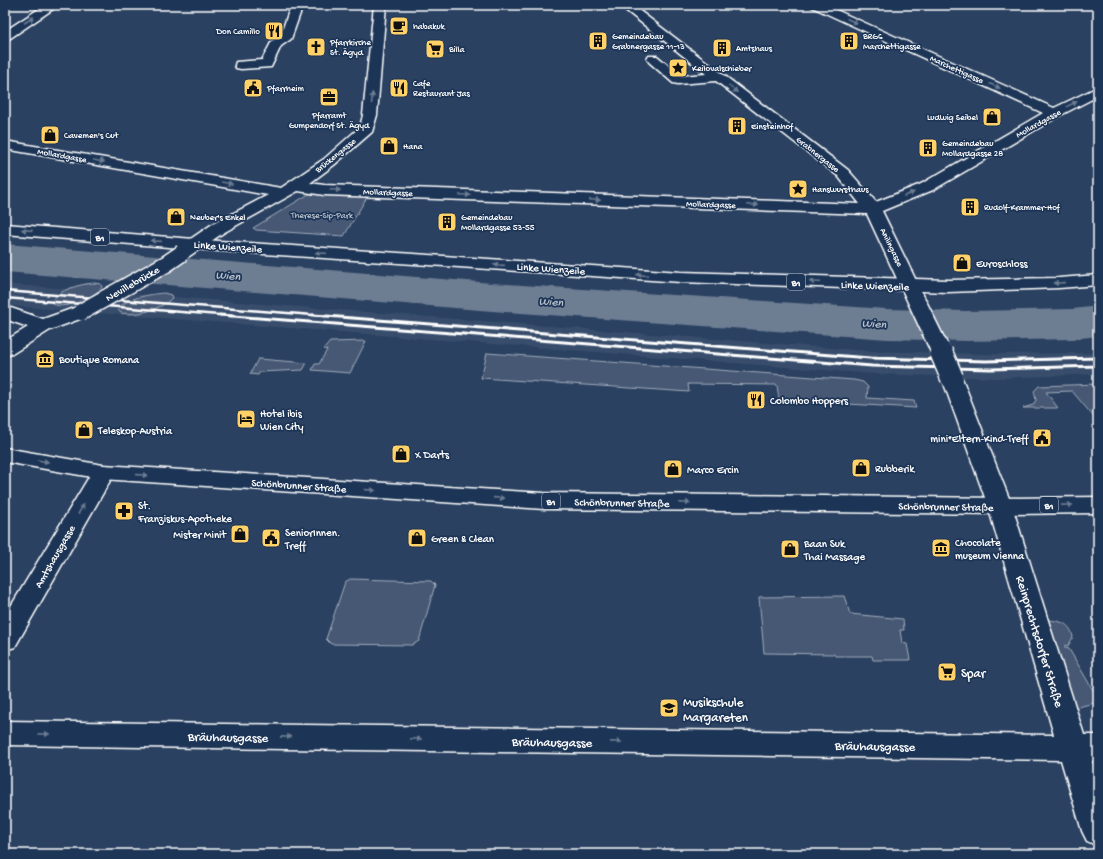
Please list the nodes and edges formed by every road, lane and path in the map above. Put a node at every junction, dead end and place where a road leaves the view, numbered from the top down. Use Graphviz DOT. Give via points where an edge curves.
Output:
graph roads {
  1 [pos="53,5"];
  2 [pos="297,5"];
  3 [pos="380,5"];
  4 [pos="625,5"];
  5 [pos="816,5"];
  6 [pos="5,36"];
  7 [pos="653,59"];
  8 [pos="241,64"];
  9 [pos="718,77"];
  10 [pos="1098,91"];
  11 [pos="1054,113"];
  12 [pos="5,146"];
  13 [pos="290,189"];
  14 [pos="873,209"];
  15 [pos="5,229"];
  16 [pos="189,248"];
  17 [pos="1098,280"];
  18 [pos="914,294"];
  19 [pos="5,312"];
  20 [pos="44,326"];
  21 [pos="5,350"];
  22 [pos="953,381"];
  23 [pos="5,455"];
  24 [pos="103,472"];
  25 [pos="1098,505"];
  26 [pos="1000,506"];
  27 [pos="14,610"];
  28 [pos="5,640"];
  29 [pos="5,734"];
  30 [pos="1086,748"];
  31 [pos="1098,831"];
  6 -- 1 [label="street, one-way"];
  2 -- 8 [label="street" via="284,39 276,44 267,64"];
  13 -- 3 [label="street, Brückengasse, one-way" via="329,162 367,129"];
  4 -- 9 [label="street, Grabnergasse"];
  5 -- 11 [label="street, Marchettigasse, one-way"];
  7 -- 9 [label="street" via="678,80"];
  9 -- 14 [label="street, Grabnergasse, one-way" via="843,173"];
  11 -- 10 [label="street, Mollardgasse, one-way"];
  14 -- 11 [label="street, Mollardgasse, one-way" via="927,187"];
  12 -- 13 [label="street, Mollardgasse, one-way"];
  13 -- 14 [label="street, Mollardgasse, one-way"];
  13 -- 16 [label="street, Brückengasse" via="217,229"];
  14 -- 18 [label="street, Anilingasse"];
  16 -- 15 [label="street, Linke Wienzeile / B1, one-way"];
  18 -- 16 [label="street, Linke Wienzeile / B1, one-way" via="681,277"];
  16 -- 20 [label="street, Nevillebrücke, bridge" via="166,264 81,312"];
  17 -- 18 [label="street, Linke Wienzeile / B1, one-way"];
  18 -- 22 [label="street, Anilingasse, bridge"];
  19 -- 20 [label="street"];
  20 -- 21 [label="street, Nevillebrücke"];
  22 -- 26 [label="street, Reinprechtsdorfer Straße"];
  23 -- 24 [label="street, Schönbrunner Straße / B1, one-way"];
  24 -- 26 [label="street, Schönbrunner Straße / B1, one-way" via="544,501"];
  27 -- 24 [label="street, Amtshausgasse, one-way"];
  26 -- 25 [label="street, Schönbrunner Straße / B1, one-way"];
  26 -- 30 [label="street, Reinprechtsdorfer Straße"];
  27 -- 28 [label="street, Amtshausgasse"];
  29 -- 30 [label="street, Bräuhausgasse, one-way"];
  30 -- 31 [label="street, Reinprechtsdorfer Straße"];
}
